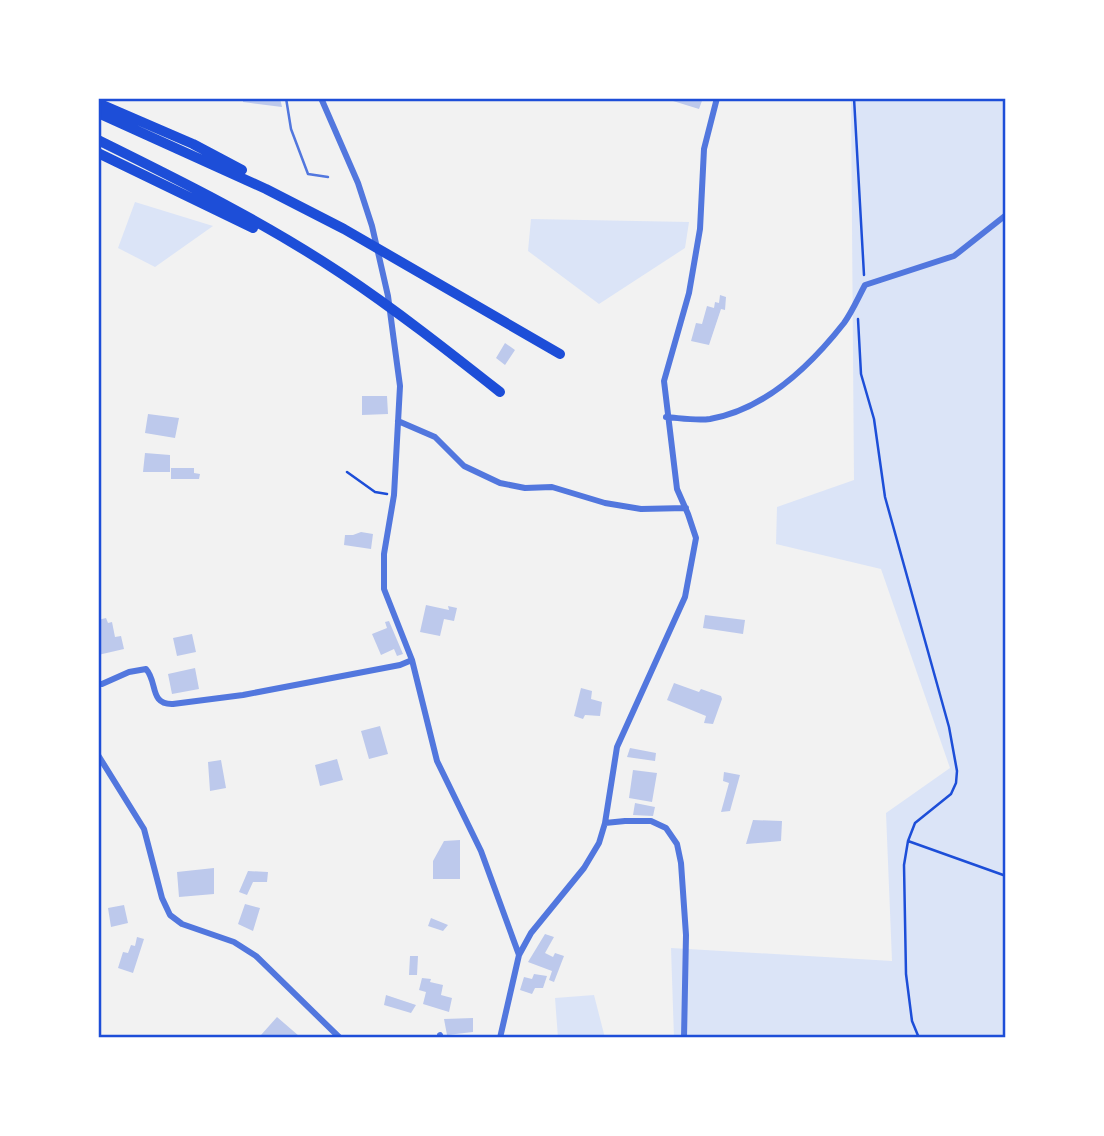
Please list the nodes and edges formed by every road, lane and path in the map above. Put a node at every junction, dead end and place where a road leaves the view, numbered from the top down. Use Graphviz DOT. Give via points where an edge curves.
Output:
graph roads {
  1 [pos="286,98"];
  2 [pos="321,98"];
  3 [pos="717,98"];
  4 [pos="854,98"];
  5 [pos="98,103"];
  6 [pos="98,113"];
  7 [pos="98,140"];
  8 [pos="98,153"];
  9 [pos="328,177"];
  10 [pos="1006,215"];
  11 [pos="344,229"];
  12 [pos="341,273"];
  13 [pos="865,285"];
  14 [pos="858,310"];
  15 [pos="560,354"];
  16 [pos="500,392"];
  17 [pos="667,417"];
  18 [pos="398,421"];
  19 [pos="347,472"];
  20 [pos="394,495"];
  21 [pos="686,508"];
  22 [pos="412,660"];
  23 [pos="98,684"];
  24 [pos="98,755"];
  25 [pos="606,823"];
  26 [pos="908,841"];
  27 [pos="1006,876"];
  28 [pos="519,955"];
  29 [pos="340,1038"];
  30 [pos="500,1038"];
  31 [pos="684,1038"];
  32 [pos="919,1038"];
  1 -- 9 [label="lane" via="291,129 308,174"];
  2 -- 18 [label="street" via="372,226 388,296 400,386"];
  3 -- 17 [label="street" via="704,149 700,229 689,293 664,381"];
  4 -- 13 [label="path"];
  5 -- 11 [label="highway" via="194,144"];
  6 -- 11 [label="highway"];
  7 -- 12 [label="highway" via="218,200"];
  8 -- 12 [label="highway"];
  10 -- 13 [label="street" via="954,256"];
  11 -- 15 [label="highway"];
  12 -- 16 [label="highway"];
  13 -- 17 [label="street" via="845,321 811,360 774,391 740,410 708,419"];
  14 -- 26 [label="path" via="861,374 874,419 885,497 957,771 951,794 915,823"];
  17 -- 21 [label="street" via="677,489"];
  18 -- 20 [label="street"];
  18 -- 21 [label="street" via="435,437 464,466 500,482 525,488 552,487 640,509"];
  19 -- 20 [label="path" via="375,492"];
  20 -- 22 [label="street" via="384,554 384,589"];
  21 -- 25 [label="street" via="696,538 685,597 618,747"];
  22 -- 23 [label="street" via="243,695 173,704 158,700 146,669"];
  22 -- 28 [label="street" via="437,761 481,851"];
  24 -- 29 [label="street" via="144,829 170,915 256,956"];
  25 -- 28 [label="street" via="584,868 531,933"];
  25 -- 31 [label="street" via="651,821 666,828 677,844 686,936"];
  26 -- 27 [label="path"];
  26 -- 32 [label="path" via="904,865 906,974"];
  28 -- 30 [label="street"];
}
